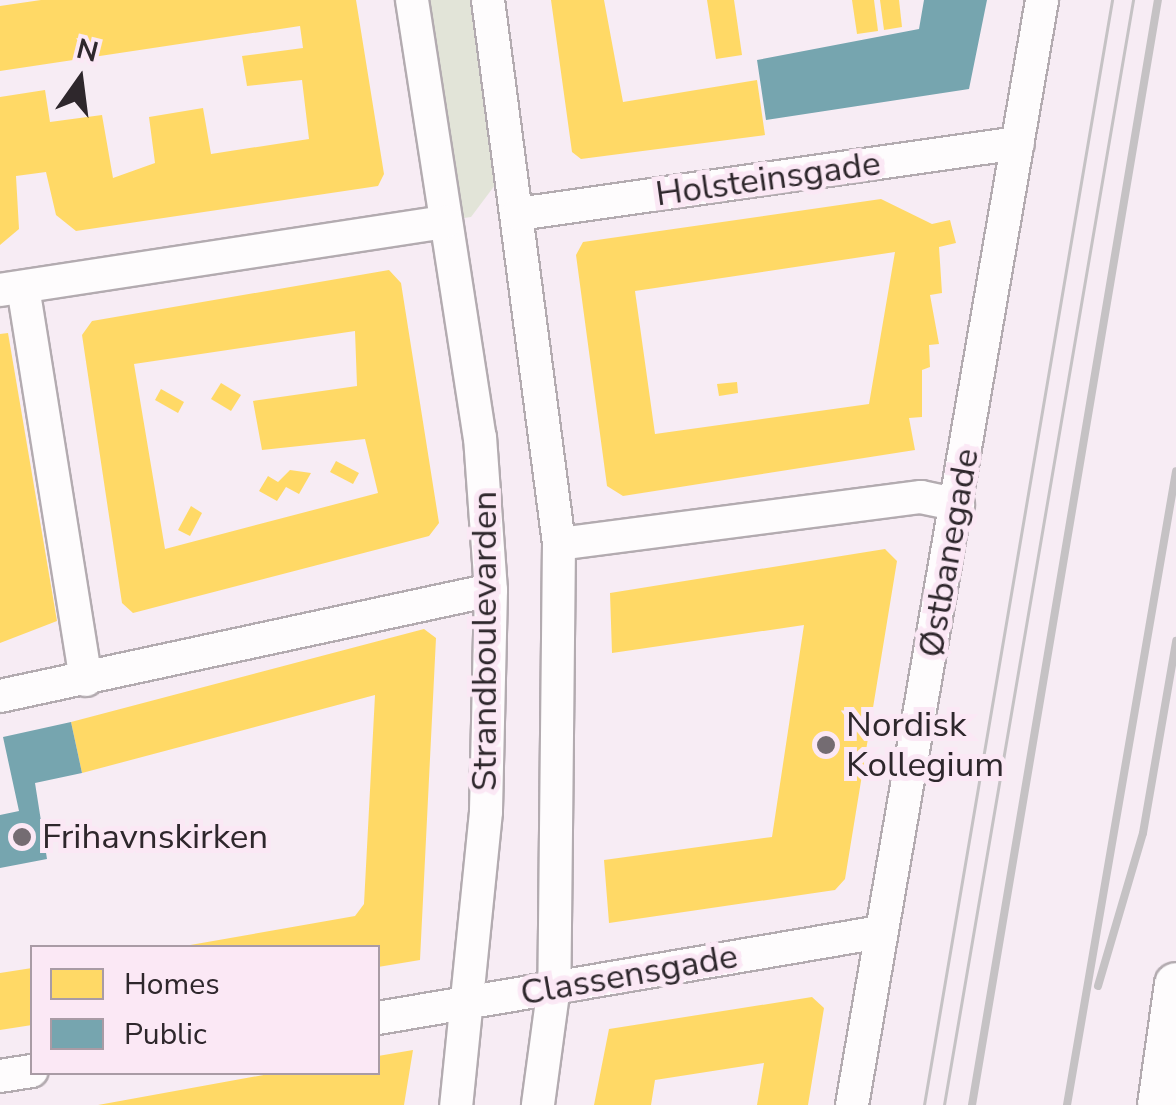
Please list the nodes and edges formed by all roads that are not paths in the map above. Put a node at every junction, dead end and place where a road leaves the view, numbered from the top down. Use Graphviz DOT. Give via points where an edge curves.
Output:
graph roads {
  1 [pos="412,0"];
  2 [pos="488,0"];
  3 [pos="1042,0"];
  4 [pos="1018,143"];
  5 [pos="518,214"];
  6 [pos="446,222"];
  7 [pos="12,288"];
  8 [pos="958,505"];
  9 [pos="559,544"];
  10 [pos="491,590"];
  11 [pos="86,680"];
  12 [pos="0,696"];
  13 [pos="880,932"];
  14 [pos="1176,984"];
  15 [pos="554,986"];
  16 [pos="465,1005"];
  17 [pos="380,1018"];
  18 [pos="30,1071"];
  19 [pos="0,1076"];
  20 [pos="456,1105"];
  21 [pos="538,1105"];
  22 [pos="852,1105"];
  23 [pos="1160,1105"];
  1 -- 6 [label="street, Strandboulevarden"];
  2 -- 5 [label="street, Strandboulevarden"];
  3 -- 4 [label="street, Østbanegade"];
  4 -- 5 [label="street, Holsteinsgade"];
  4 -- 8 [label="street, Østbanegade"];
  5 -- 9 [label="street, Strandboulevarden"];
  6 -- 7 [label="street"];
  6 -- 10 [label="street, Strandboulevarden" via="480,437"];
  7 -- 11 [label="street"];
  8 -- 9 [label="street" via="921,497"];
  8 -- 13 [label="street, Østbanegade"];
  9 -- 15 [label="street, Strandboulevarden"];
  10 -- 11 [label="street"];
  10 -- 16 [label="street, Strandboulevarden" via="486,812"];
  11 -- 12 [label="street"];
  13 -- 15 [label="street, Classensgade"];
  13 -- 22 [label="street, Østbanegade"];
  14 -- 23 [label="main road"];
  15 -- 16 [label="street, Classensgade"];
  15 -- 21 [label="street, Strandboulevarden"];
  16 -- 17 [label="street, Classensgade"];
  16 -- 20 [label="street, Strandboulevarden"];
  18 -- 19 [label="street"];
}
